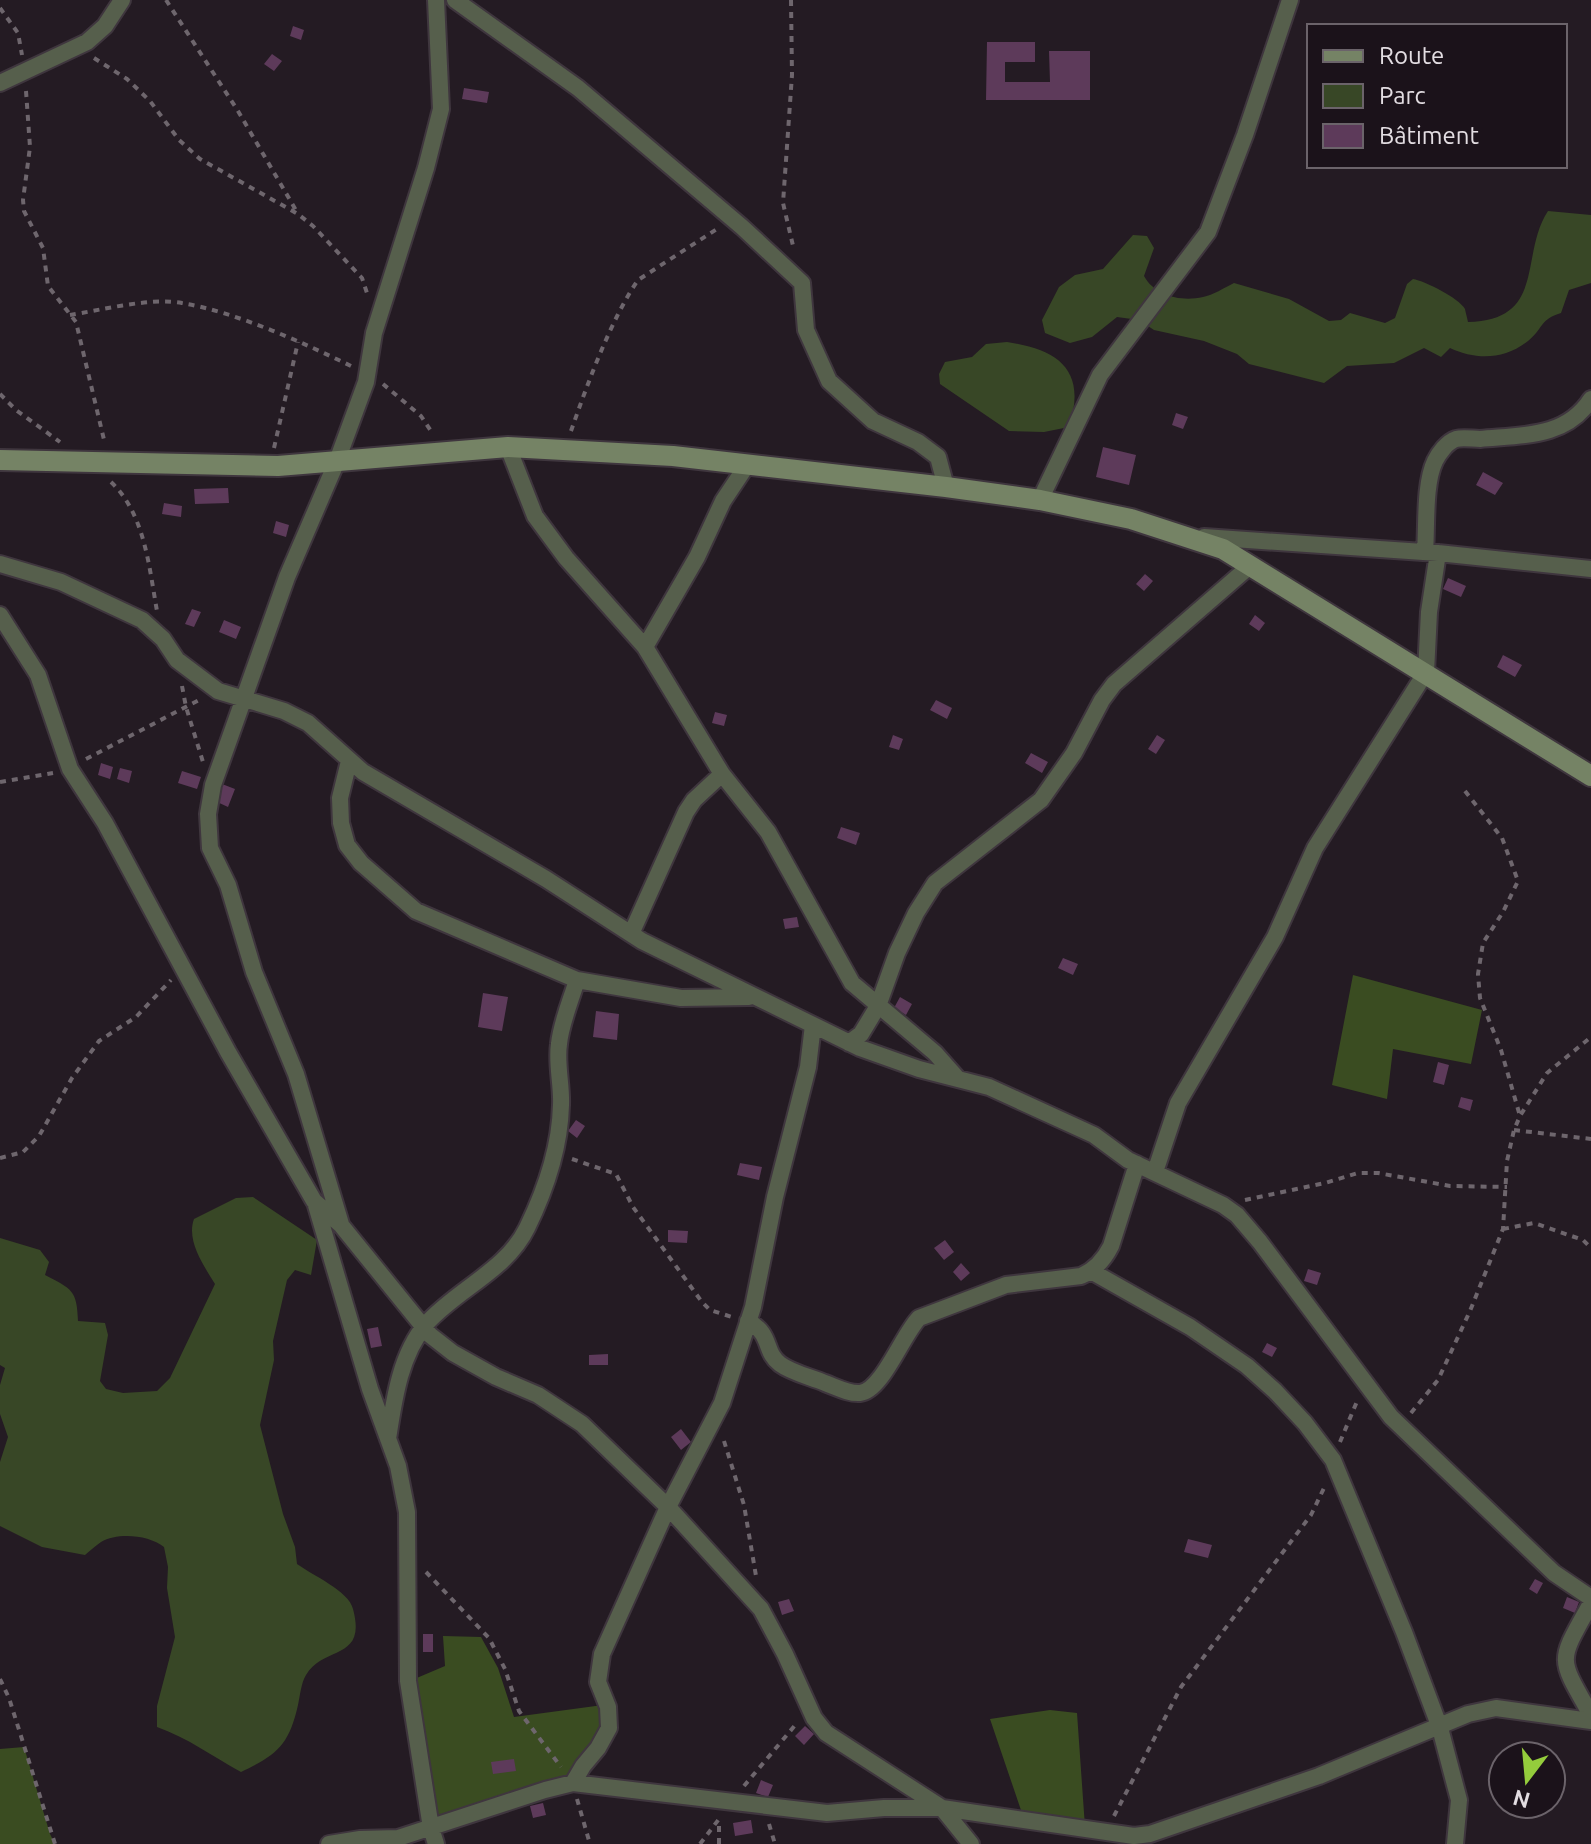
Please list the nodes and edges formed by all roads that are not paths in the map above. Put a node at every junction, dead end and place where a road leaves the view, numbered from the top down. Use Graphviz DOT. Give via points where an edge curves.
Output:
graph roads {
  1 [pos="122,0"];
  2 [pos="436,0"];
  3 [pos="455,0"];
  4 [pos="1290,0"];
  5 [pos="0,83"];
  6 [pos="1591,399"];
  7 [pos="508,447"];
  8 [pos="0,460"];
  9 [pos="337,461"];
  10 [pos="747,465"];
  11 [pos="946,487"];
  12 [pos="1040,500"];
  13 [pos="1190,536"];
  14 [pos="1432,553"];
  15 [pos="0,564"];
  16 [pos="1251,565"];
  17 [pos="1591,569"];
  18 [pos="0,615"];
  19 [pos="645,647"];
  20 [pos="1426,672"];
  21 [pos="245,699"];
  22 [pos="349,761"];
  23 [pos="722,774"];
  24 [pos="1591,776"];
  25 [pos="631,934"];
  26 [pos="577,980"];
  27 [pos="755,997"];
  28 [pos="878,1006"];
  29 [pos="813,1025"];
  30 [pos="849,1043"];
  31 [pos="958,1079"];
  32 [pos="1137,1164"];
  33 [pos="1155,1172"];
  34 [pos="314,1201"];
  35 [pos="341,1225"];
  36 [pos="1091,1271"];
  37 [pos="748,1321"];
  38 [pos="423,1327"];
  39 [pos="388,1439"];
  40 [pos="668,1507"];
  41 [pos="1591,1600"];
  42 [pos="1591,1715"];
  43 [pos="1591,1721"];
  44 [pos="1440,1728"];
  45 [pos="573,1783"];
  46 [pos="942,1808"];
  47 [pos="1108,1830"];
  48 [pos="433,1836"];
  49 [pos="396,1841"];
  50 [pos="329,1844"];
  51 [pos="971,1844"];
  52 [pos="1097,1844"];
  53 [pos="1455,1844"];
  1 -- 5 [label="street" via="87,42"];
  2 -- 9 [label="street" via="441,109"];
  3 -- 11 [label="street" via="578,88 802,283 806,330 829,381 873,421 938,457"];
  4 -- 12 [label="street" via="1208,232 1100,375"];
  6 -- 14 [label="street" via="1574,420 1559,428 1456,439 1441,450 1429,485"];
  7 -- 9 [label="street"];
  7 -- 10 [label="street"];
  7 -- 19 [label="street" via="548,535"];
  8 -- 9 [label="street" via="270,466"];
  9 -- 21 [label="street" via="287,577"];
  10 -- 11 [label="street"];
  10 -- 19 [label="street"];
  11 -- 12 [label="street"];
  12 -- 13 [label="street"];
  13 -- 14 [label="street"];
  13 -- 16 [label="street"];
  14 -- 17 [label="street"];
  14 -- 20 [label="street"];
  15 -- 21 [label="street" via="61,582 142,620 177,660 218,691"];
  16 -- 20 [label="street"];
  16 -- 28 [label="street" via="1114,684 1041,800 935,883 897,953"];
  18 -- 34 [label="street" via="38,675 70,769"];
  19 -- 23 [label="street"];
  20 -- 24 [label="street"];
  20 -- 33 [label="street" via="1315,848 1275,937 1178,1103"];
  21 -- 22 [label="street" via="308,723"];
  21 -- 35 [label="street" via="213,785 210,848 296,1074"];
  22 -- 25 [label="street"];
  22 -- 26 [label="street" via="340,798 341,823 347,845 361,863 416,911"];
  23 -- 25 [label="street" via="686,812"];
  23 -- 28 [label="street" via="768,832 852,983"];
  25 -- 27 [label="street"];
  26 -- 27 [label="street" via="681,998"];
  26 -- 38 [label="street" via="558,1045 561,1109 554,1154 527,1227 516,1247"];
  27 -- 29 [label="street"];
  28 -- 30 [label="street"];
  28 -- 31 [label="street"];
  29 -- 30 [label="street"];
  29 -- 37 [label="street" via="808,1067"];
  30 -- 31 [label="street"];
  31 -- 32 [label="street" via="989,1087 1094,1135"];
  32 -- 33 [label="street"];
  32 -- 36 [label="street" via="1111,1246"];
  33 -- 41 [label="street" via="1237,1215 1401,1425 1554,1573"];
  34 -- 35 [label="street"];
  34 -- 39 [label="street"];
  35 -- 38 [label="street"];
  36 -- 37 [label="street" via="1006,1285 919,1318 878,1383 859,1393 777,1362 762,1330"];
  36 -- 44 [label="street" via="1247,1366 1305,1423 1333,1460"];
  37 -- 40 [label="street" via="722,1403"];
  38 -- 39 [label="street" via="397,1386"];
  38 -- 40 [label="street" via="453,1353 538,1395 582,1424"];
  39 -- 48 [label="street" via="407,1512 408,1681"];
  40 -- 45 [label="street" via="602,1654 598,1682 609,1728"];
  40 -- 46 [label="street" via="761,1609 826,1733"];
  41 -- 42 [label="street" via="1566,1648 1564,1669"];
  43 -- 44 [label="street" via="1496,1708"];
  44 -- 47 [label="street" via="1184,1824 1134,1836"];
  44 -- 53 [label="street" via="1459,1800"];
  45 -- 46 [label="street" via="827,1813"];
  45 -- 48 [label="street"];
  46 -- 47 [label="street"];
  46 -- 51 [label="street"];
  47 -- 52 [label="street"];
  48 -- 49 [label="street"];
  49 -- 50 [label="street"];
}
